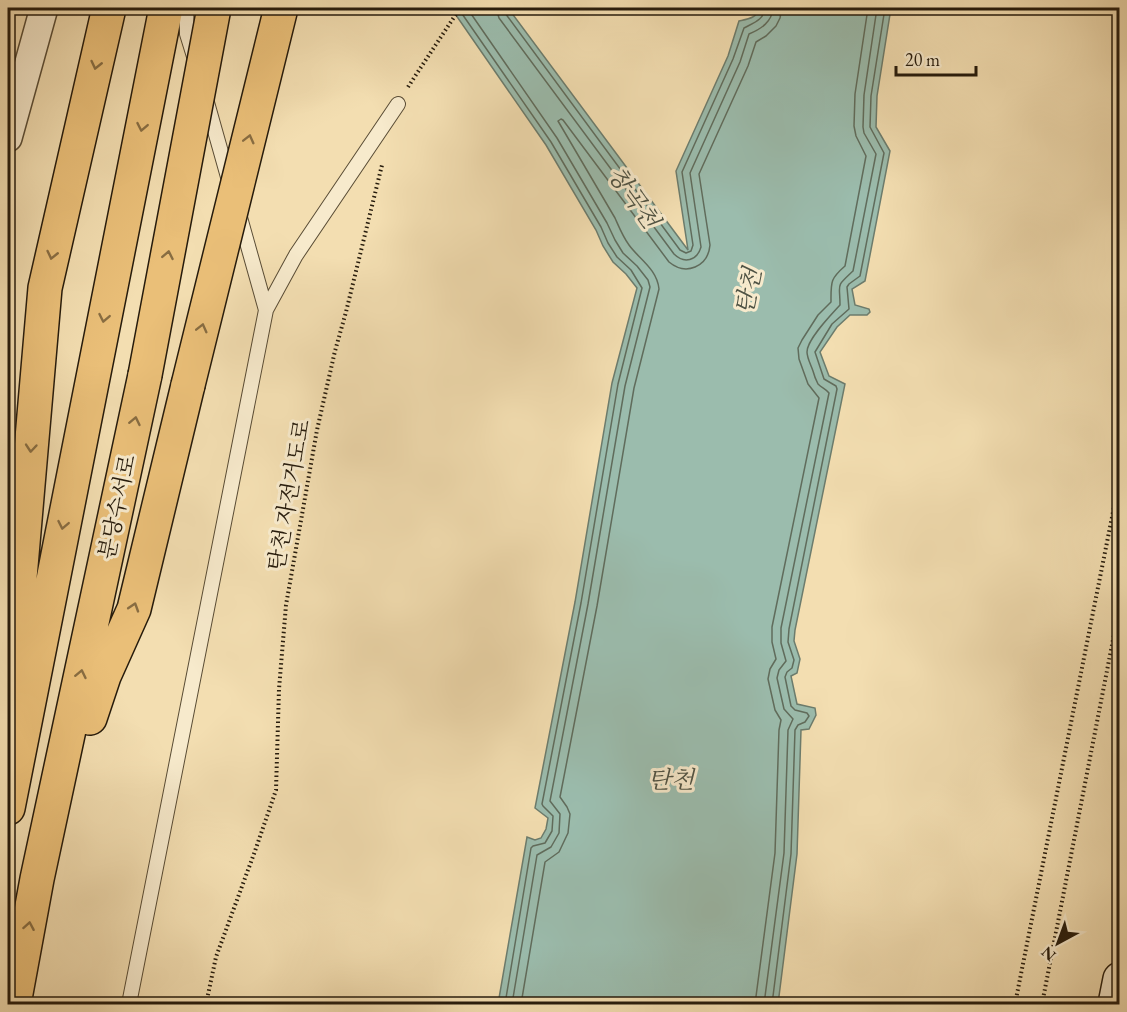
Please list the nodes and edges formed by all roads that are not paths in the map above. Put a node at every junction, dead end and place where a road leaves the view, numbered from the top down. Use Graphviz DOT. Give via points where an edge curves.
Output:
graph roads {
  1 [pos="44,8"];
  2 [pos="109,8"];
  3 [pos="166,8"];
  4 [pos="186,8"];
  5 [pos="214,8"];
  6 [pos="281,8"];
  7 [pos="398,104"];
  8 [pos="8,138"];
  9 [pos="266,310"];
  10 [pos="8,725"];
  11 [pos="8,808"];
  12 [pos="37,879"];
  13 [pos="1119,979"];
  14 [pos="14,1005"];
  15 [pos="129,1005"];
  16 [pos="1115,1005"];
  1 -- 8 [label="street"];
  2 -- 10 [label="highway, one-way" via="45,288"];
  3 -- 11 [label="highway, one-way"];
  4 -- 9 [label="lane" via="187,34"];
  12 -- 5 [label="highway, 분당수서로, one-way, bridge" via="145,375"];
  12 -- 6 [label="highway, one-way, bridge" via="104,676 134,609"];
  7 -- 9 [label="lane" via="296,255"];
  9 -- 15 [label="lane"];
  14 -- 12 [label="highway, 분당수서로, one-way"];
  13 -- 16 [label="main road"];
}
